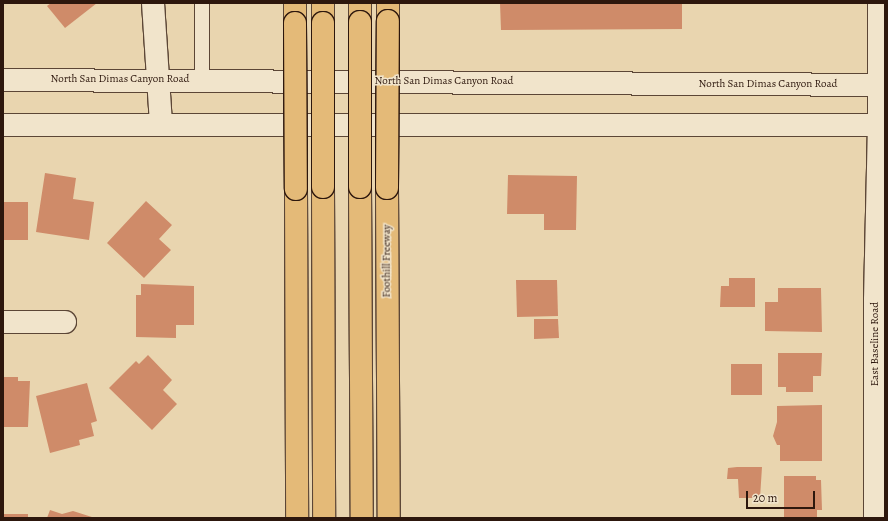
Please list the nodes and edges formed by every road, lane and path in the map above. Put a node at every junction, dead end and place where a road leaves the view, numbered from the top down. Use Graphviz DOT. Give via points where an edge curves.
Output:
graph roads {
  1 [pos="153,3"];
  2 [pos="202,3"];
  3 [pos="880,3"];
  4 [pos="388,12"];
  5 [pos="295,13"];
  6 [pos="323,13"];
  7 [pos="360,13"];
  8 [pos="158,79"];
  9 [pos="202,79"];
  10 [pos="3,80"];
  11 [pos="882,85"];
  12 [pos="882,124"];
  13 [pos="3,125"];
  14 [pos="161,126"];
  15 [pos="3,322"];
  16 [pos="65,322"];
  17 [pos="362,511"];
  18 [pos="297,518"];
  19 [pos="324,518"];
  20 [pos="389,518"];
  21 [pos="875,518"];
  1 -- 8 [label="main road"];
  2 -- 9 [label="lane"];
  3 -- 11 [label="main road, East Baseline Road"];
  4 -- 20 [label="highway, Foothill Freeway, bridge"];
  5 -- 18 [label="highway, bridge"];
  6 -- 19 [label="highway, bridge"];
  7 -- 17 [label="highway, bridge"];
  8 -- 9 [label="main road, North San Dimas Canyon Road"];
  8 -- 10 [label="main road, North San Dimas Canyon Road"];
  8 -- 14 [label="main road"];
  9 -- 11 [label="main road, North San Dimas Canyon Road"];
  11 -- 12 [label="main road, East Baseline Road"];
  12 -- 14 [label="main road"];
  12 -- 21 [label="main road, East Baseline Road" via="875,300"];
  13 -- 14 [label="main road"];
  15 -- 16 [label="main road"];
}
